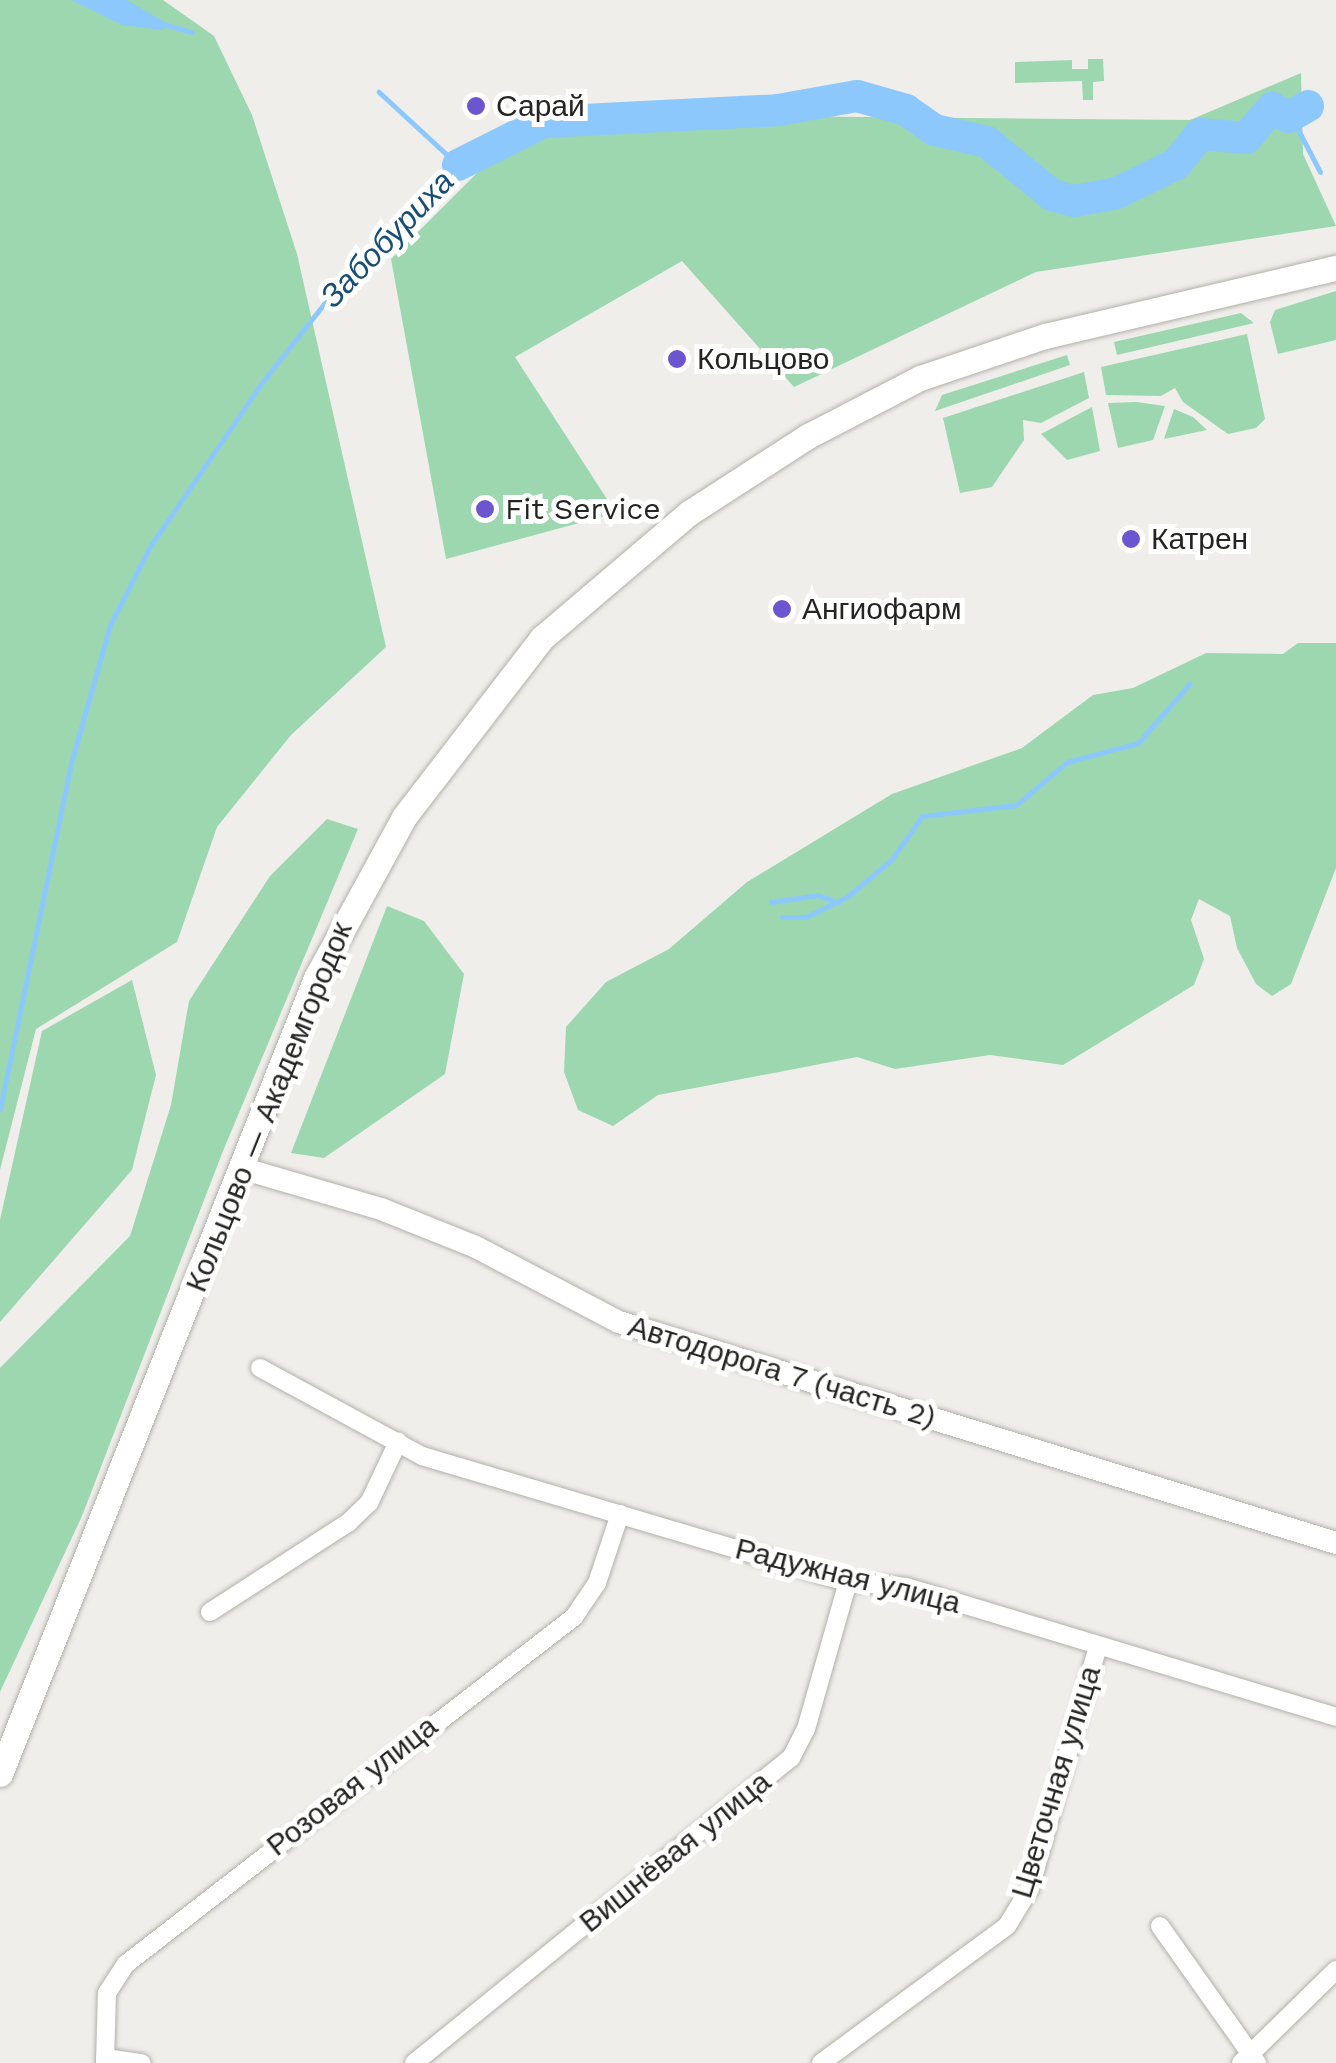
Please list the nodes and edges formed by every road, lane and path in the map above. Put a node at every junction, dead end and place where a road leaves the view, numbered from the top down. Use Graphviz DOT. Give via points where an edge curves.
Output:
graph roads {
  1 [pos="1336,268"];
  2 [pos="241,1168"];
  3 [pos="260,1368"];
  4 [pos="398,1442"];
  5 [pos="620,1514"];
  6 [pos="1336,1543"];
  7 [pos="848,1582"];
  8 [pos="210,1612"];
  9 [pos="1098,1646"];
  10 [pos="1336,1717"];
  11 [pos="0,1774"];
  12 [pos="1160,1926"];
  13 [pos="1336,1970"];
  14 [pos="105,2060"];
  15 [pos="1250,2060"];
  16 [pos="142,2063"];
  17 [pos="414,2063"];
  18 [pos="821,2063"];
  1 -- 2 [label="main road, Кольцово — Академгородок" via="1045,336 920,378 793,446 689,513 591,590 501,688 372,867 316,978"];
  2 -- 6 [label="street, Автодорога 7 (часть 2)" via="380,1209 476,1247 543,1288 619,1322"];
  2 -- 11 [label="main road, Кольцово — Академгородок"];
  3 -- 4 [label="street, Радужная улица"];
  4 -- 5 [label="street, Радужная улица" via="422,1456"];
  4 -- 8 [label="street" via="369,1502 349,1522"];
  5 -- 7 [label="street, Радужная улица"];
  5 -- 14 [label="street, Розовая улица" via="598,1583 574,1617 126,1964 106,1993"];
  7 -- 9 [label="street, Радужная улица" via="906,1587"];
  7 -- 17 [label="street, Вишнёвая улица" via="806,1729 790,1758"];
  9 -- 10 [label="street, Радужная улица"];
  9 -- 18 [label="street, Цветочная улица" via="1030,1888 1007,1926"];
  12 -- 15 [label="street"];
  13 -- 15 [label="street"];
  14 -- 16 [label="street"];
}
